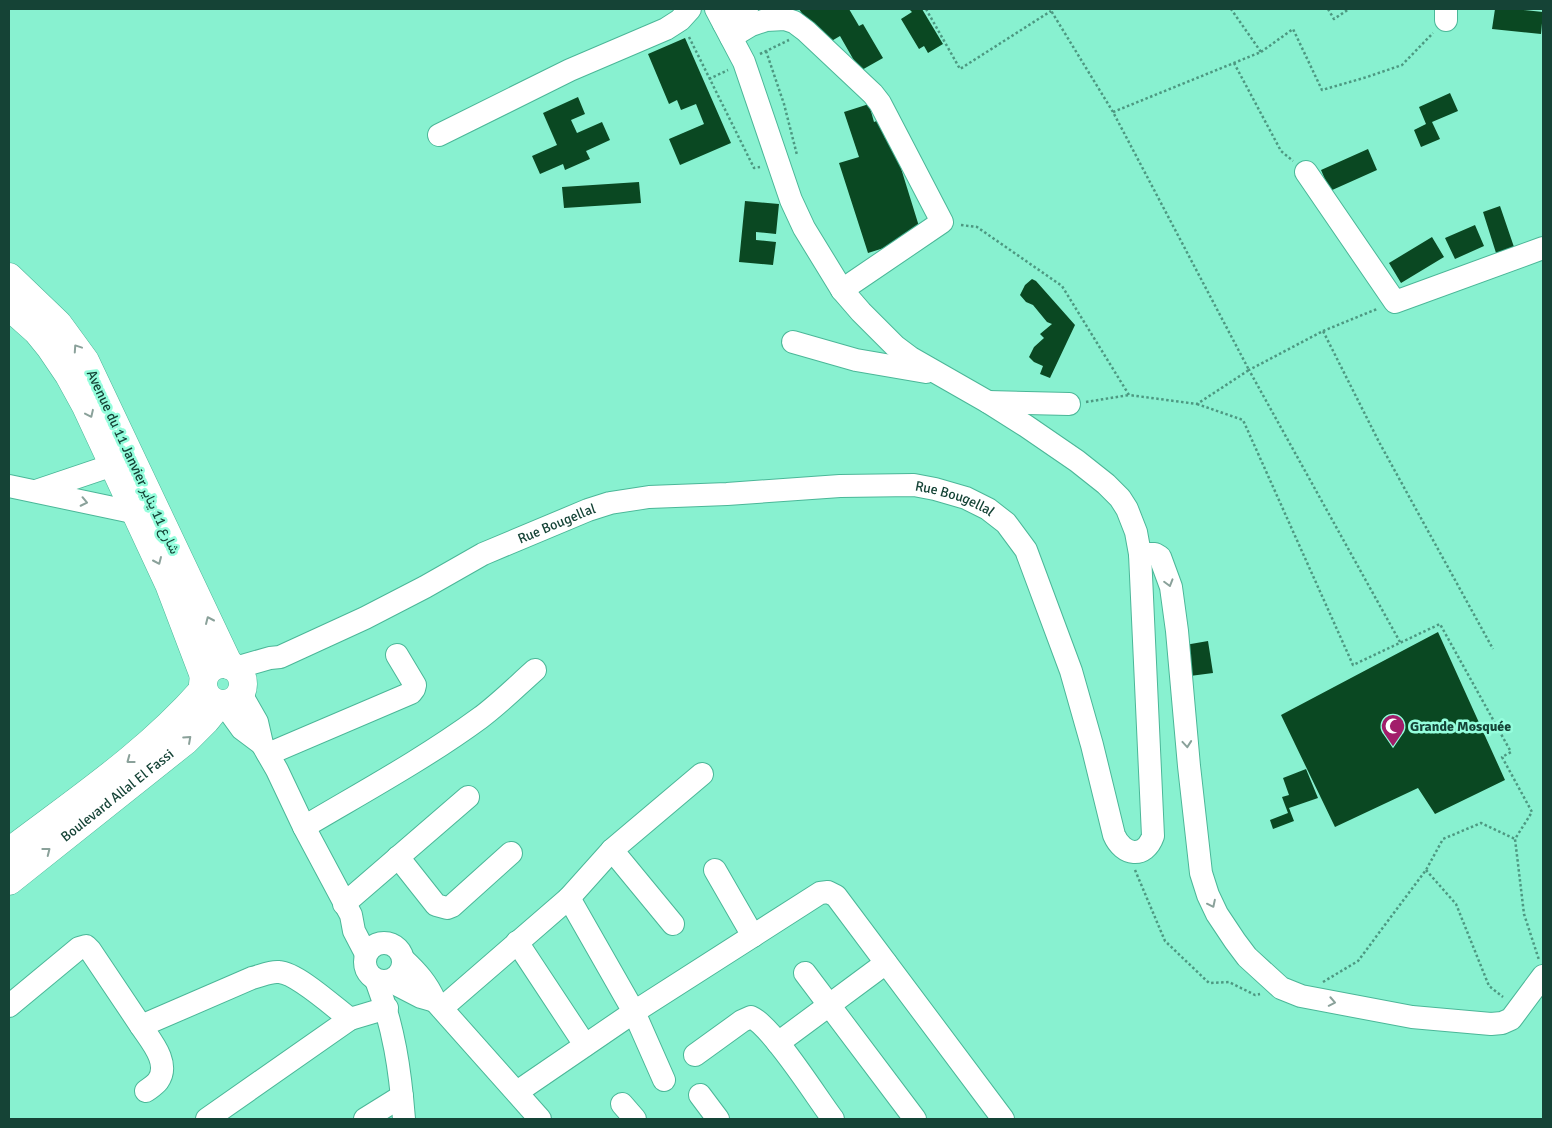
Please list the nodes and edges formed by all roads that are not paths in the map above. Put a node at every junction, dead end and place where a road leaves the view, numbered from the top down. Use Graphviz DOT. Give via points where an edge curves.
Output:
graph roads {
  1 [pos="690,9"];
  2 [pos="747,9"];
  3 [pos="724,23"];
  4 [pos="439,135"];
  5 [pos="1306,172"];
  6 [pos="1543,248"];
  7 [pos="9,277"];
  8 [pos="842,290"];
  9 [pos="9,306"];
  10 [pos="793,342"];
  11 [pos="938,375"];
  12 [pos="988,402"];
  13 [pos="1069,404"];
  14 [pos="123,463"];
  15 [pos="9,486"];
  16 [pos="36,491"];
  17 [pos="137,514"];
  18 [pos="1140,562"];
  19 [pos="397,655"];
  20 [pos="535,670"];
  21 [pos="225,686"];
  22 [pos="265,749"];
  23 [pos="702,774"];
  24 [pos="468,797"];
  25 [pos="304,827"];
  26 [pos="612,850"];
  27 [pos="9,852"];
  28 [pos="511,853"];
  29 [pos="398,857"];
  30 [pos="715,870"];
  31 [pos="9,881"];
  32 [pos="569,898"];
  33 [pos="347,909"];
  34 [pos="673,924"];
  35 [pos="753,936"];
  36 [pos="517,942"];
  37 [pos="385,943"];
  38 [pos="366,954"];
  39 [pos="403,960"];
  40 [pos="886,963"];
  41 [pos="1542,970"];
  42 [pos="805,973"];
  43 [pos="383,980"];
  44 [pos="439,1004"];
  45 [pos="9,1006"];
  46 [pos="830,1006"];
  47 [pos="386,1008"];
  48 [pos="634,1012"];
  49 [pos="350,1018"];
  50 [pos="141,1026"];
  51 [pos="778,1043"];
  52 [pos="585,1045"];
  53 [pos="695,1055"];
  54 [pos="664,1080"];
  55 [pos="146,1091"];
  56 [pos="517,1092"];
  57 [pos="700,1095"];
  58 [pos="402,1096"];
  59 [pos="207,1119"];
  60 [pos="365,1119"];
  61 [pos="404,1119"];
  62 [pos="540,1119"];
  63 [pos="718,1119"];
  64 [pos="833,1119"];
  65 [pos="915,1119"];
  66 [pos="1003,1119"];
  1 -- 4 [label="street" via="666,29 570,70"];
  2 -- 3 [label="street"];
  3 -- 8 [label="street" via="744,62 791,200"];
  3 -- 8 [label="street" via="751,25 775,19 794,22 806,31 880,103 942,222"];
  5 -- 6 [label="street" via="1394,302"];
  14 -- 7 [label="main road, Avenue du 11 Janvier شارع 11 يناير, one-way" via="85,361 58,324"];
  8 -- 11 [label="street" via="895,346"];
  9 -- 14 [label="main road, Avenue du 11 Janvier شارع 11 يناير, one-way" via="37,331 60,360"];
  10 -- 11 [label="street" via="856,360"];
  11 -- 12 [label="street"];
  12 -- 13 [label="street"];
  12 -- 18 [label="street" via="1077,461 1120,498 1132,520"];
  14 -- 16 [label="street"];
  14 -- 17 [label="main road, Avenue du 11 Janvier شارع 11 يناير"];
  21 -- 14 [label="main road, Avenue du 11 Janvier شارع 11 يناير, one-way"];
  15 -- 16 [label="street"];
  16 -- 17 [label="street, one-way"];
  17 -- 21 [label="main road, Avenue du 11 Janvier شارع 11 يناير, one-way" via="168,584"];
  18 -- 21 [label="street, Rue Bougellal" via="1153,836 1148,846 1134,852 1125,851 1114,836 1072,671 1026,550 1006,523 988,509 966,498 914,485 649,497 610,503 483,554 365,618"];
  18 -- 41 [label="street, one-way" via="1155,554 1160,557 1171,587 1201,873 1217,914 1247,957 1291,992 1412,1017 1491,1024 1511,1019"];
  19 -- 22 [label="street" via="415,685 411,693"];
  20 -- 25 [label="street" via="482,717"];
  21 -- 22 [label="street, Avenue du 11 Janvier شارع 11 يناير" via="242,728"];
  21 -- 27 [label="main road, Boulevard Allal El Fassi, one-way"];
  31 -- 21 [label="main road, Boulevard Allal El Fassi, one-way" via="185,741 206,720"];
  22 -- 25 [label="street, Avenue du 11 Janvier شارع 11 يناير"];
  23 -- 26 [label="street"];
  24 -- 29 [label="street"];
  25 -- 33 [label="street, Avenue du 11 Janvier شارع 11 يناير"];
  26 -- 32 [label="street"];
  26 -- 34 [label="street"];
  28 -- 29 [label="street" via="447,908 436,905"];
  29 -- 33 [label="street"];
  30 -- 35 [label="street"];
  32 -- 36 [label="street"];
  32 -- 48 [label="street"];
  33 -- 37 [label="street, Avenue du 11 Janvier شارع 11 يناير"];
  33 -- 38 [label="street, Avenue du 11 Janvier شارع 11 يناير"];
  35 -- 40 [label="street" via="820,893 828,892 836,896"];
  35 -- 48 [label="street"];
  36 -- 44 [label="street"];
  36 -- 52 [label="street"];
  37 -- 38 [label="street" via="370,948"];
  37 -- 39 [label="street" via="397,948"];
  38 -- 43 [label="street" via="364,966 371,977"];
  39 -- 43 [label="street" via="400,972"];
  39 -- 44 [label="street" via="420,974"];
  40 -- 46 [label="street"];
  40 -- 66 [label="street"];
  42 -- 46 [label="street"];
  43 -- 44 [label="street"];
  43 -- 47 [label="street"];
  44 -- 56 [label="street"];
  45 -- 50 [label="street" via="79,948 86,946"];
  46 -- 51 [label="street"];
  46 -- 65 [label="street"];
  47 -- 49 [label="street"];
  47 -- 58 [label="street" via="397,1052"];
  48 -- 52 [label="street"];
  48 -- 54 [label="street"];
  49 -- 50 [label="street" via="287,973 270,972"];
  49 -- 59 [label="street"];
  50 -- 55 [label="street" via="160,1055 163,1072"];
  51 -- 53 [label="street" via="758,1020 751,1018"];
  51 -- 64 [label="street"];
  52 -- 56 [label="street"];
  56 -- 62 [label="street"];
  57 -- 63 [label="street"];
  58 -- 60 [label="street"];
  58 -- 61 [label="street"];
}
